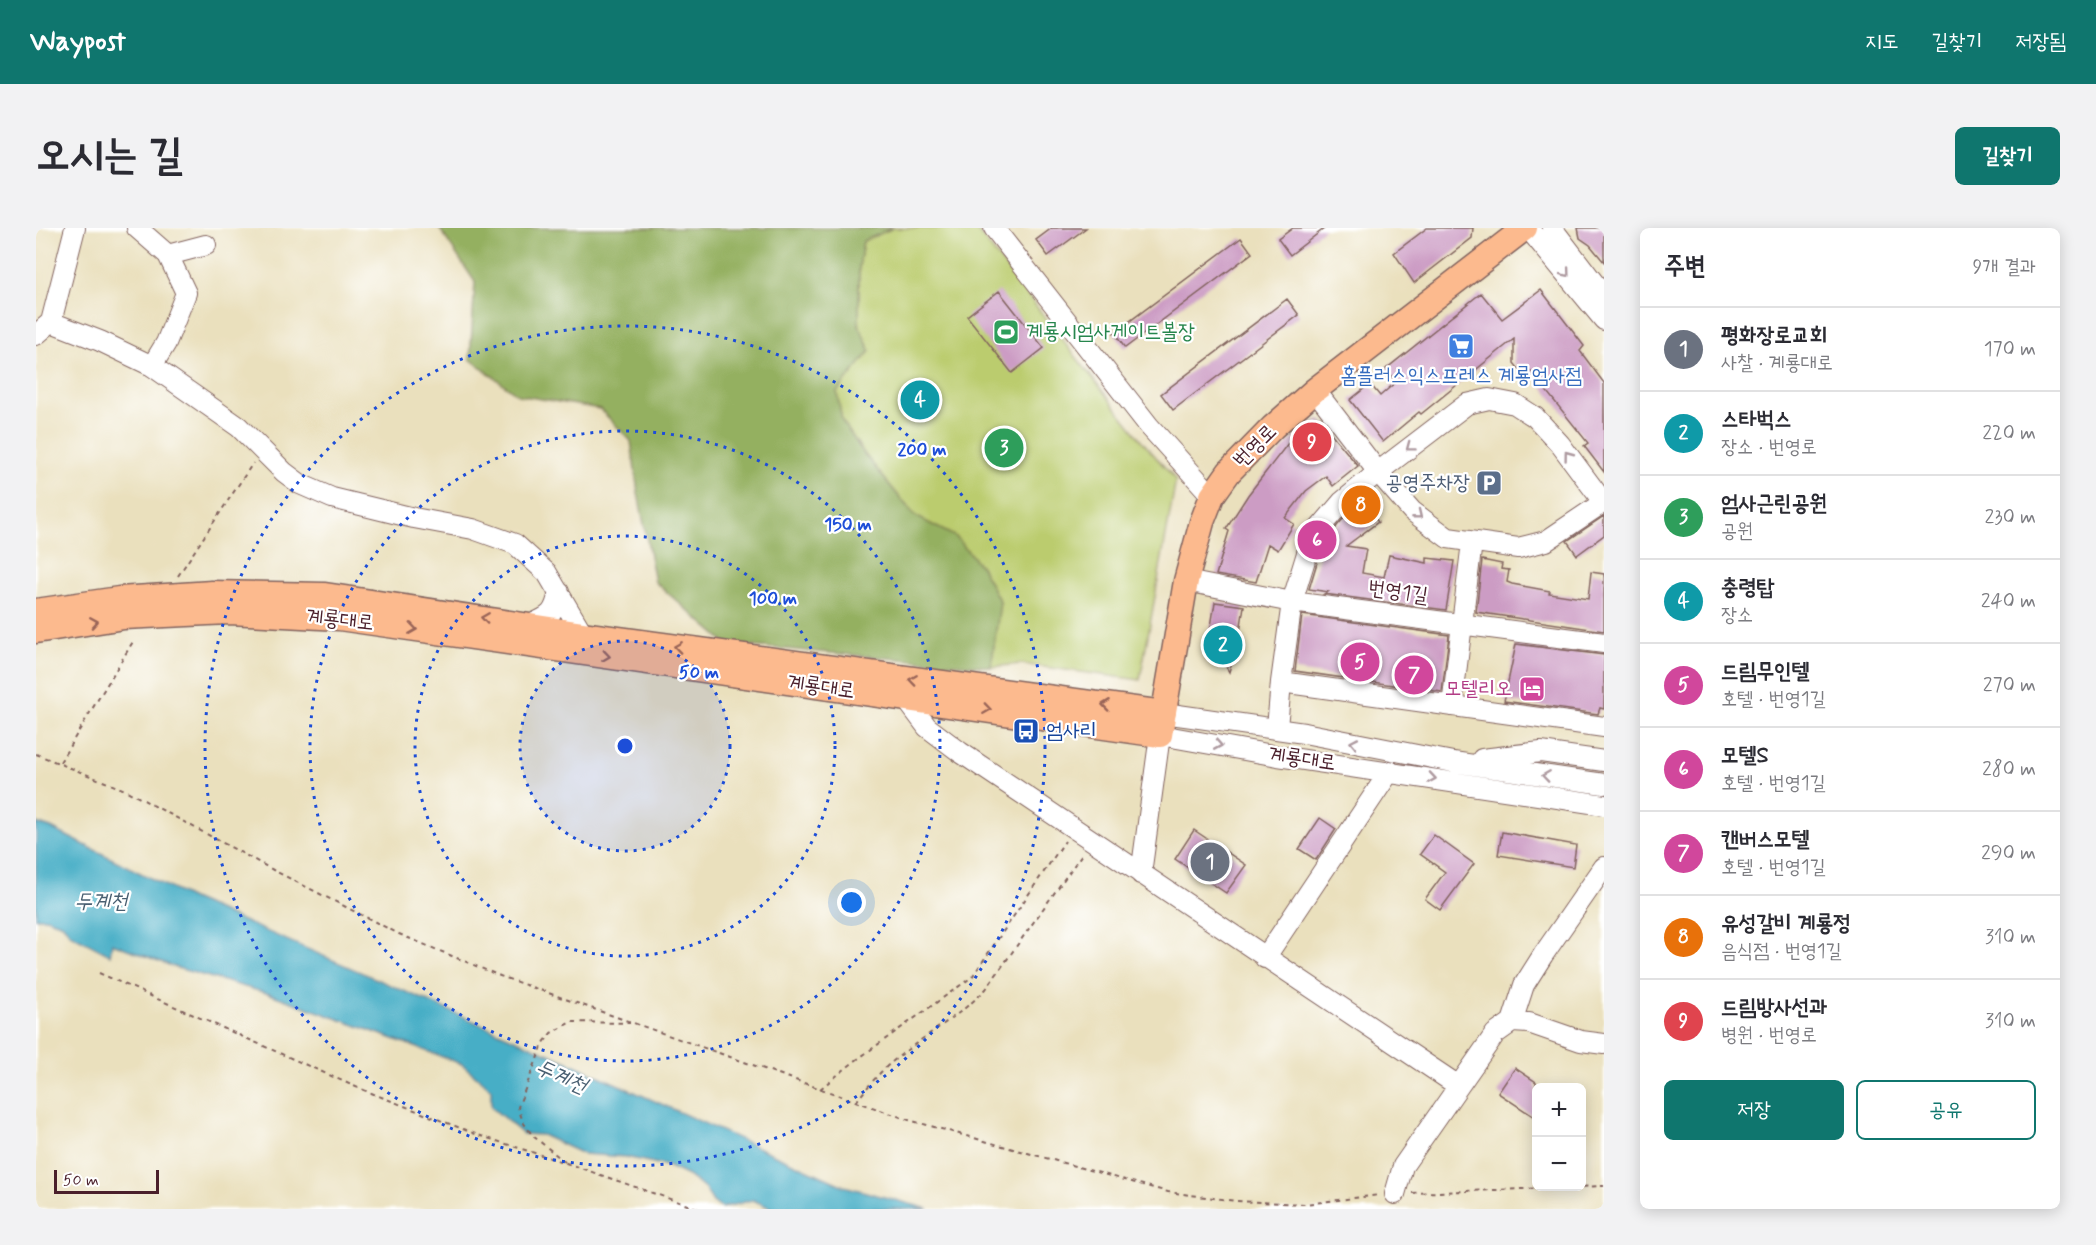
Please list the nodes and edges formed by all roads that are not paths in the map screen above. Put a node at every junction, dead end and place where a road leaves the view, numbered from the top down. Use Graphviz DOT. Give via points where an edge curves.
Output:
graph roads {
  1 [pos="75,228"];
  2 [pos="137,228"];
  3 [pos="994,228"];
  4 [pos="1527,228"];
  5 [pos="1552,228"];
  6 [pos="206,245"];
  7 [pos="168,255"];
  8 [pos="1601,302"];
  9 [pos="51,322"];
  10 [pos="36,335"];
  11 [pos="152,366"];
  12 [pos="1315,390"];
  13 [pos="1378,472"];
  14 [pos="1212,496"];
  15 [pos="1604,502"];
  16 [pos="1472,542"];
  17 [pos="1186,581"];
  18 [pos="559,592"];
  19 [pos="1292,602"];
  20 [pos="36,610"];
  21 [pos="530,625"];
  22 [pos="1462,625"];
  23 [pos="36,631"];
  24 [pos="583,634"];
  25 [pos="1604,643"];
  26 [pos="1281,682"];
  27 [pos="906,699"];
  28 [pos="1452,706"];
  29 [pos="1162,724"];
  30 [pos="1604,727"];
  31 [pos="1277,728"];
  32 [pos="1604,761"];
  33 [pos="1453,762"];
  34 [pos="1390,771"];
  35 [pos="1604,784"];
  36 [pos="1604,804"];
  37 [pos="1604,867"];
  38 [pos="1141,874"];
  39 [pos="1265,958"];
  40 [pos="1512,1022"];
  41 [pos="1604,1044"];
  42 [pos="1457,1085"];
  43 [pos="1395,1194"];
  1 -- 9 [label="street"];
  2 -- 7 [label="street"];
  3 -- 14 [label="street" via="1149,426"];
  4 -- 8 [label="street, one-way"];
  4 -- 12 [label="main road, 번영로"];
  5 -- 8 [label="street"];
  6 -- 7 [label="street"];
  7 -- 11 [label="street" via="186,293"];
  9 -- 10 [label="street"];
  9 -- 11 [label="street"];
  11 -- 18 [label="street" via="230,420 300,484 333,498 473,529 515,544 547,573"];
  12 -- 13 [label="street"];
  12 -- 14 [label="main road, 번영로" via="1229,472"];
  15 -- 13 [label="street, one-way" via="1535,417 1515,404 1489,399 1467,404"];
  13 -- 16 [label="street, one-way" via="1412,511 1448,538"];
  13 -- 19 [label="street" via="1342,502 1312,537"];
  14 -- 17 [label="main road, 번영로"];
  15 -- 16 [label="street" via="1546,541 1518,548"];
  16 -- 22 [label="street"];
  17 -- 19 [label="street, 번영1길"];
  17 -- 29 [label="main road, 번영로"];
  18 -- 21 [label="street" via="550,616"];
  18 -- 24 [label="street"];
  19 -- 22 [label="street, 번영1길"];
  19 -- 26 [label="street"];
  21 -- 20 [label="main road, 계룡대로, one-way" via="325,595 212,593"];
  21 -- 24 [label="main road, 계룡대로"];
  22 -- 25 [label="street, 번영1길"];
  22 -- 28 [label="street"];
  23 -- 27 [label="main road, 계룡대로, one-way" via="124,617 229,612 339,618"];
  29 -- 24 [label="main road, 계룡대로, one-way"];
  26 -- 28 [label="street"];
  26 -- 31 [label="street"];
  27 -- 29 [label="main road, 계룡대로, one-way"];
  27 -- 38 [label="street" via="927,727 960,752"];
  28 -- 30 [label="street"];
  29 -- 31 [label="street, 계룡대로"];
  29 -- 34 [label="street, 계룡대로, one-way" via="1278,756"];
  29 -- 38 [label="street"];
  33 -- 31 [label="street, 계룡대로, one-way"];
  32 -- 33 [label="street" via="1541,752"];
  35 -- 33 [label="street, 계룡대로, one-way"];
  34 -- 36 [label="street, 계룡대로, one-way"];
  34 -- 39 [label="street"];
  37 -- 40 [label="street" via="1524,985"];
  38 -- 39 [label="street"];
  39 -- 42 [label="street"];
  40 -- 41 [label="street"];
  40 -- 42 [label="street" via="1494,1034"];
  42 -- 43 [label="street" via="1403,1166"];
}
